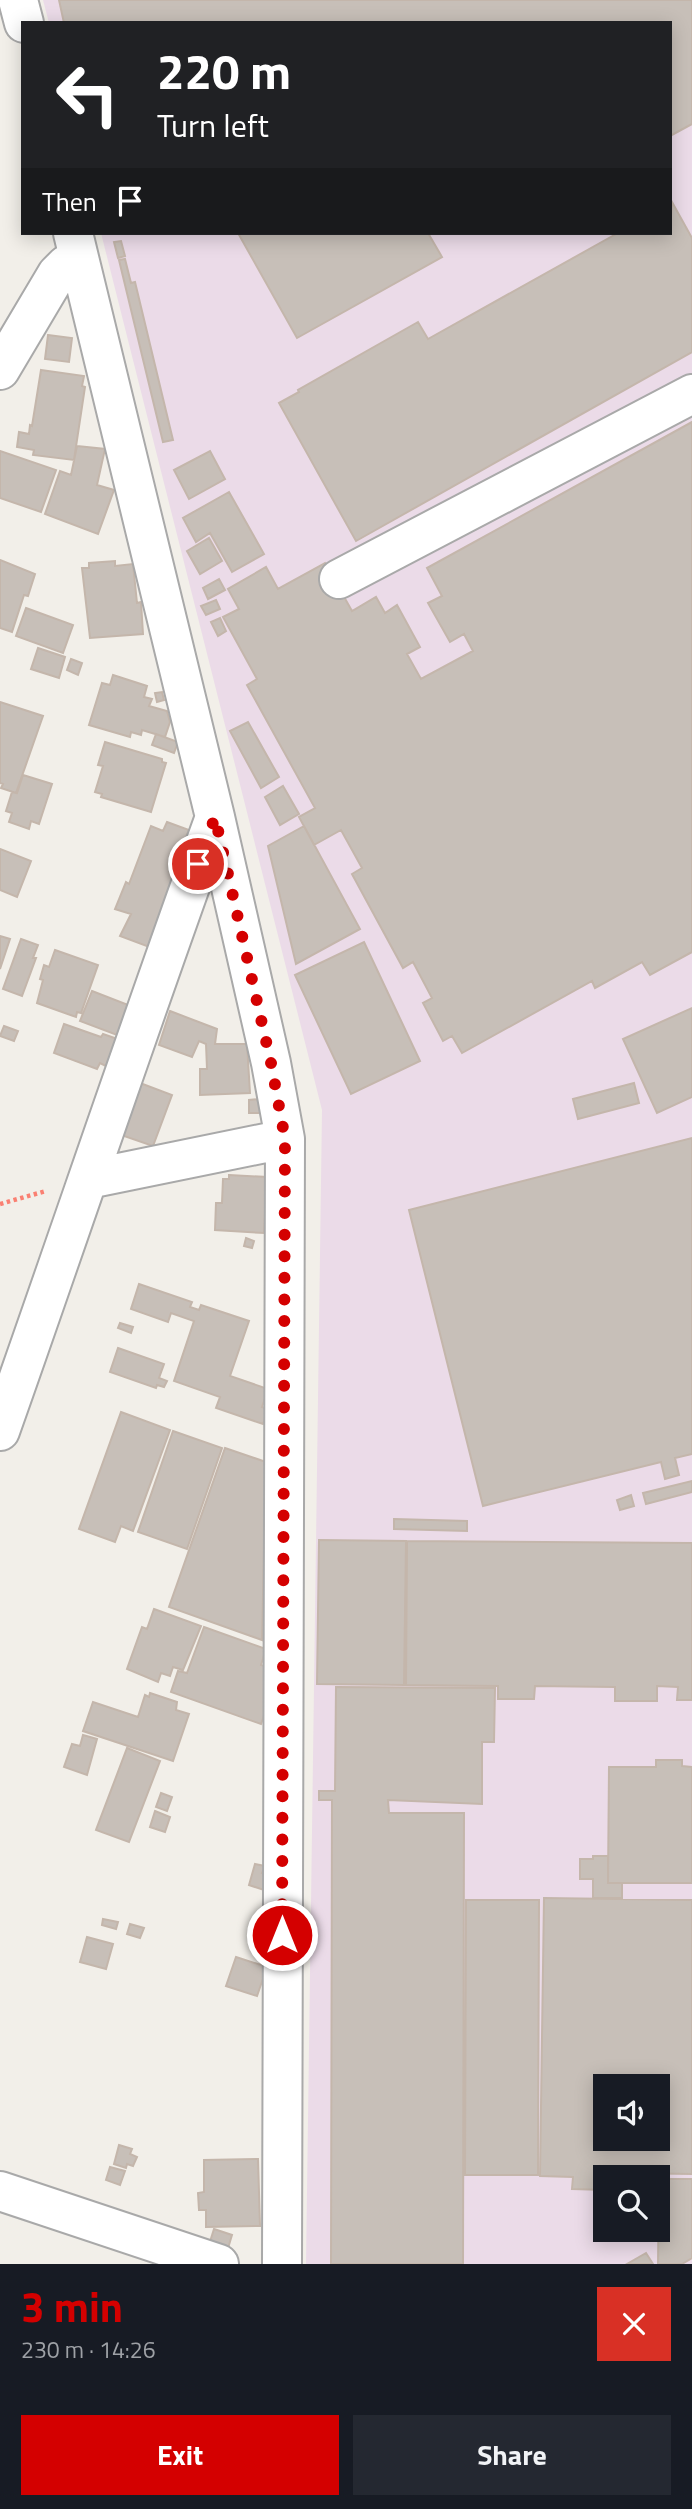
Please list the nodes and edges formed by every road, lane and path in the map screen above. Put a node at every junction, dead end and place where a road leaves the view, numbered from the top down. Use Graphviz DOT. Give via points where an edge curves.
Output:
graph roads {
  1 [pos="19,0"];
  2 [pos="24,21"];
  3 [pos="76,247"];
  4 [pos="0,370"];
  5 [pos="692,394"];
  6 [pos="339,579"];
  7 [pos="215,817"];
  8 [pos="285,1139"];
  9 [pos="89,1179"];
  10 [pos="0,1431"];
  11 [pos="0,2191"];
  12 [pos="219,2264"];
  13 [pos="282,2264"];
  1 -- 2 [label="street"];
  3 -- 4 [label="street"];
  3 -- 7 [label="street"];
  5 -- 6 [label="street"];
  7 -- 8 [label="street"];
  7 -- 9 [label="street"];
  8 -- 9 [label="street"];
  8 -- 13 [label="street"];
  9 -- 10 [label="street"];
  11 -- 12 [label="street"];
}
